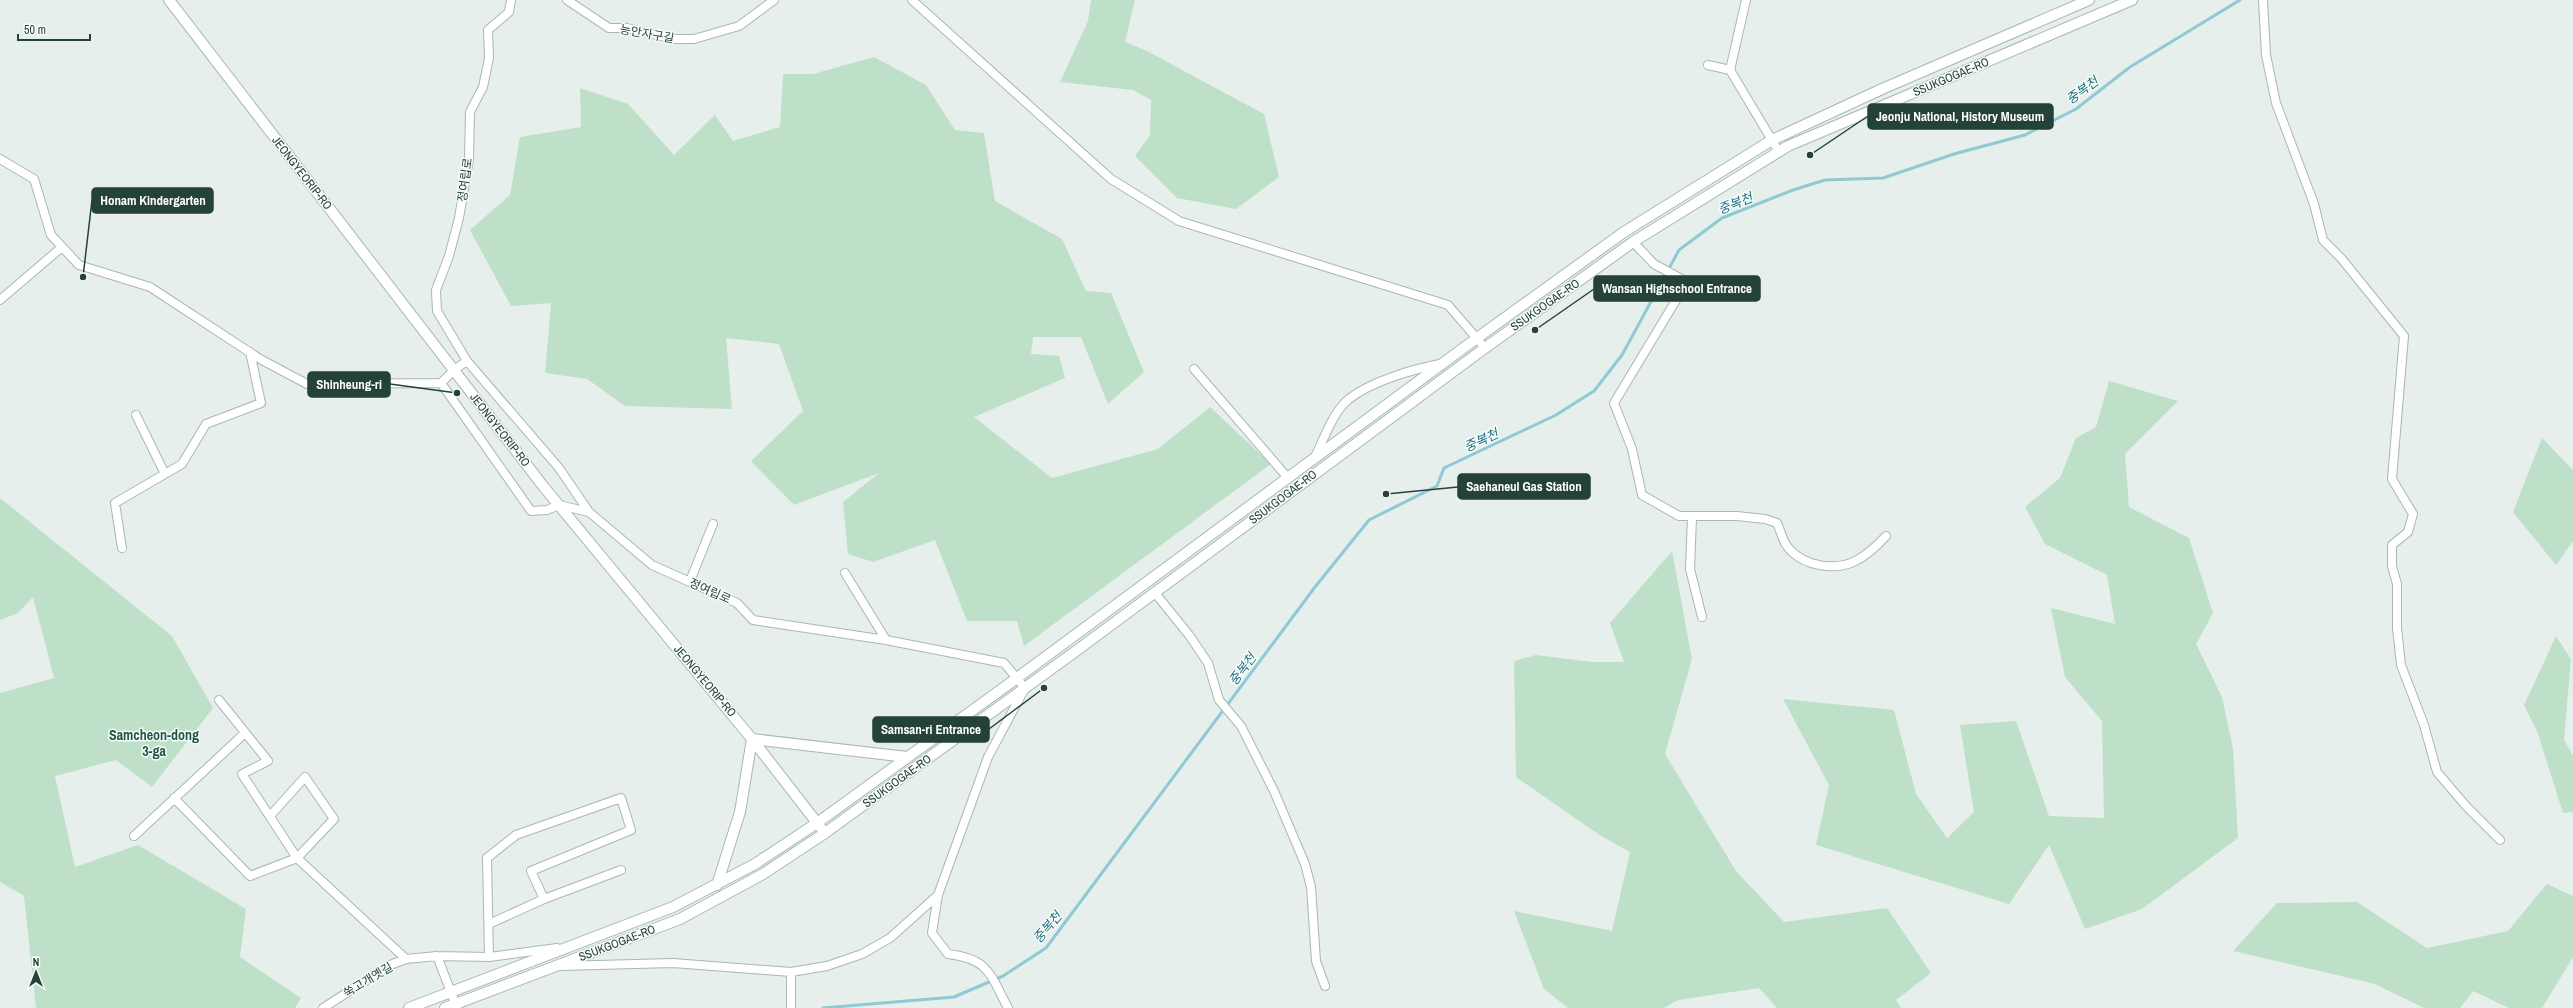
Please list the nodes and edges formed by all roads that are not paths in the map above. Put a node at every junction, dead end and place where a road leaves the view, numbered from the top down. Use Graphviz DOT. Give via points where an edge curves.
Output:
graph roads {
  1 [pos="169,0"];
  2 [pos="512,0"];
  3 [pos="567,0"];
  4 [pos="774,0"];
  5 [pos="912,0"];
  6 [pos="1746,0"];
  7 [pos="2089,0"];
  8 [pos="2132,0"];
  9 [pos="2263,0"];
  10 [pos="1708,65"];
  11 [pos="1730,70"];
  12 [pos="1772,140"];
  13 [pos="1779,152"];
  14 [pos="0,159"];
  15 [pos="1633,242"];
  16 [pos="62,247"];
  17 [pos="0,300"];
  18 [pos="1477,338"];
  19 [pos="1485,348"];
  20 [pos="250,352"];
  21 [pos="467,361"];
  22 [pos="1443,364"];
  23 [pos="1194,369"];
  24 [pos="454,370"];
  25 [pos="441,383"];
  26 [pos="136,415"];
  27 [pos="1314,458"];
  28 [pos="165,474"];
  29 [pos="1288,478"];
  30 [pos="559,505"];
  31 [pos="589,512"];
  32 [pos="1692,517"];
  33 [pos="713,524"];
  34 [pos="1886,536"];
  35 [pos="122,548"];
  36 [pos="844,573"];
  37 [pos="690,581"];
  38 [pos="1155,593"];
  39 [pos="1702,617"];
  40 [pos="886,640"];
  41 [pos="1017,678"];
  42 [pos="1025,688"];
  43 [pos="219,700"];
  44 [pos="245,733"];
  45 [pos="752,738"];
  46 [pos="907,757"];
  47 [pos="174,798"];
  48 [pos="270,816"];
  49 [pos="817,823"];
  50 [pos="826,833"];
  51 [pos="134,836"];
  52 [pos="2500,840"];
  53 [pos="297,858"];
  54 [pos="620,870"];
  55 [pos="717,885"];
  56 [pos="938,895"];
  57 [pos="544,899"];
  58 [pos="489,924"];
  59 [pos="568,947"];
  60 [pos="437,956"];
  61 [pos="489,957"];
  62 [pos="406,959"];
  63 [pos="557,966"];
  64 [pos="791,972"];
  65 [pos="1325,986"];
  66 [pos="451,992"];
  67 [pos="791,1005"];
  68 [pos="456,1006"];
  69 [pos="323,1008"];
  70 [pos="408,1008"];
  71 [pos="444,1008"];
  72 [pos="1008,1008"];
  1 -- 24 [label="street, JEONGYEORIP-RO"];
  2 -- 21 [label="street, 정여립로" via="509,12 488,30 489,58 483,87 470,112 469,159 459,218 449,256 436,290 437,311"];
  3 -- 4 [label="street, 능안자구길" via="609,28 627,28 674,39 694,39 739,26"];
  5 -- 18 [label="street" via="1111,179 1179,221 1448,305"];
  6 -- 11 [label="street"];
  7 -- 12 [label="street, SSUKGOGAE-RO" via="1882,89"];
  8 -- 13 [label="street, SSUKGOGAE-RO"];
  9 -- 52 [label="street" via="2266,55 2276,103 2314,204 2323,240 2341,258 2404,336 2392,478 2412,514 2408,532 2392,545 2392,566 2397,584 2397,628 2401,664 2424,726 2437,772"];
  10 -- 11 [label="street"];
  11 -- 12 [label="street"];
  12 -- 13 [label="street"];
  12 -- 18 [label="street, SSUKGOGAE-RO" via="1624,232"];
  13 -- 15 [label="street, SSUKGOGAE-RO"];
  14 -- 16 [label="street" via="34,179 51,235"];
  15 -- 19 [label="street, SSUKGOGAE-RO"];
  15 -- 32 [label="street" via="1654,264 1687,282 1614,403 1632,449 1642,495 1679,516"];
  16 -- 17 [label="street"];
  16 -- 20 [label="street" via="79,265 150,287"];
  18 -- 19 [label="street"];
  18 -- 22 [label="street, SSUKGOGAE-RO"];
  19 -- 38 [label="street, SSUKGOGAE-RO"];
  20 -- 25 [label="street" via="307,384"];
  20 -- 28 [label="street" via="261,403 206,424 182,464"];
  21 -- 24 [label="street"];
  21 -- 31 [label="street, 정여립로" via="559,468"];
  22 -- 27 [label="street, SSUKGOGAE-RO"];
  22 -- 27 [label="street" via="1425,367 1377,384 1348,399 1330,426"];
  23 -- 29 [label="street"];
  24 -- 25 [label="street"];
  24 -- 30 [label="street, JEONGYEORIP-RO"];
  25 -- 30 [label="street" via="532,511 547,510"];
  26 -- 28 [label="street"];
  27 -- 29 [label="street, SSUKGOGAE-RO"];
  28 -- 35 [label="street" via="115,504"];
  29 -- 41 [label="street, SSUKGOGAE-RO"];
  30 -- 31 [label="street"];
  30 -- 45 [label="street, JEONGYEORIP-RO"];
  31 -- 37 [label="street, 정여립로" via="652,565"];
  32 -- 34 [label="street" via="1737,516 1777,523 1786,544 1802,561 1826,568 1848,565 1872,552"];
  32 -- 39 [label="street" via="1690,569"];
  33 -- 37 [label="street"];
  36 -- 40 [label="street"];
  37 -- 40 [label="street, 정여립로" via="737,603 753,620"];
  38 -- 42 [label="street, SSUKGOGAE-RO"];
  38 -- 65 [label="street" via="1190,635 1208,663 1219,700 1241,726 1274,791 1305,864 1311,887 1316,961"];
  40 -- 41 [label="street, 정여립로" via="1004,663"];
  41 -- 42 [label="street, 정여립로"];
  41 -- 46 [label="street, SSUKGOGAE-RO"];
  42 -- 50 [label="street, SSUKGOGAE-RO"];
  42 -- 56 [label="street" via="988,757"];
  43 -- 44 [label="street"];
  44 -- 47 [label="street"];
  44 -- 48 [label="street" via="268,761 242,774"];
  45 -- 46 [label="street"];
  45 -- 49 [label="street, JEONGYEORIP-RO"];
  45 -- 55 [label="street" via="740,812"];
  46 -- 49 [label="street, SSUKGOGAE-RO"];
  47 -- 51 [label="street"];
  47 -- 53 [label="street" via="250,876"];
  48 -- 53 [label="street"];
  48 -- 53 [label="street" via="305,777 334,819"];
  49 -- 50 [label="street, JEONGYEORIP-RO"];
  49 -- 55 [label="street, SSUKGOGAE-RO" via="755,864"];
  50 -- 63 [label="street, SSUKGOGAE-RO" via="763,874 680,919"];
  53 -- 62 [label="street"];
  54 -- 57 [label="street"];
  55 -- 59 [label="street, SSUKGOGAE-RO" via="673,908"];
  56 -- 64 [label="street" via="890,938 862,954 826,966"];
  56 -- 72 [label="street" via="932,933 948,954 967,956 986,967"];
  57 -- 58 [label="street"];
  57 -- 58 [label="street" via="531,871 631,830 620,798 516,835 486,858"];
  58 -- 61 [label="street"];
  59 -- 61 [label="street, 쑥고개옛길"];
  59 -- 66 [label="street, SSUKGOGAE-RO"];
  60 -- 61 [label="street, 쑥고개옛길"];
  60 -- 62 [label="street, 쑥고개옛길"];
  60 -- 66 [label="street"];
  62 -- 69 [label="street, 쑥고개옛길" via="390,965"];
  63 -- 64 [label="street" via="673,963"];
  63 -- 68 [label="street, SSUKGOGAE-RO"];
  64 -- 67 [label="street"];
  66 -- 68 [label="street"];
  66 -- 70 [label="street, SSUKGOGAE-RO"];
  68 -- 71 [label="street, SSUKGOGAE-RO"];
}
